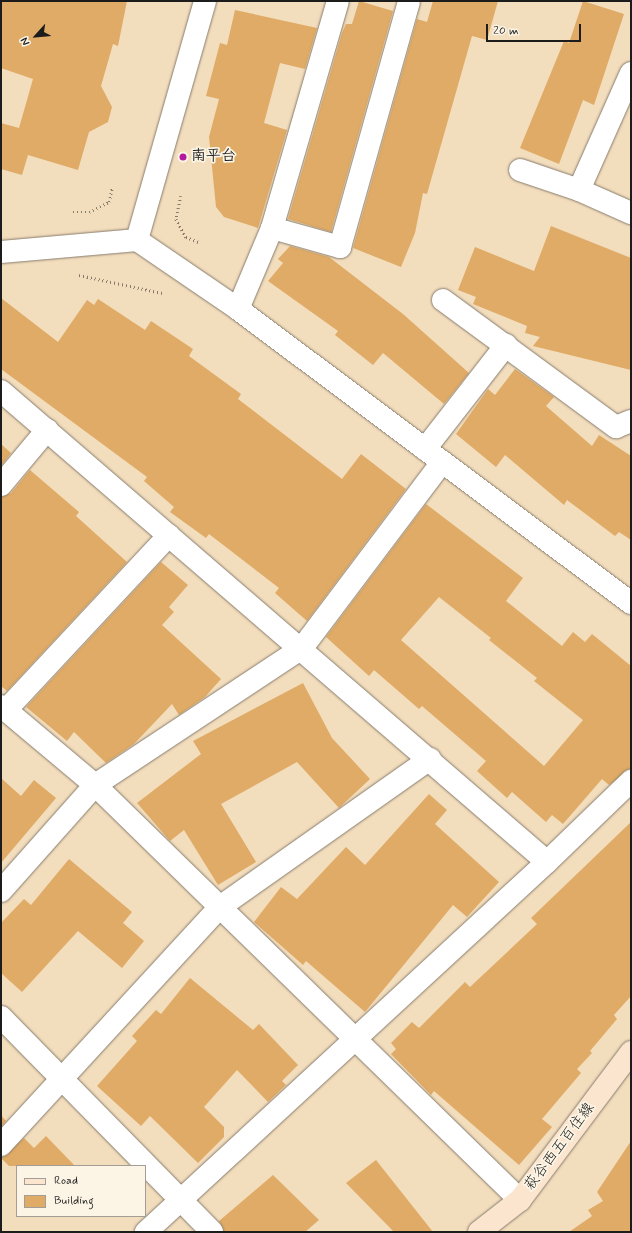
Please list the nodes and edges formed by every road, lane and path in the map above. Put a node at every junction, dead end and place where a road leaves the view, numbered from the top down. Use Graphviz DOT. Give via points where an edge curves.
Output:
graph roads {
  1 [pos="205,1"];
  2 [pos="338,1"];
  3 [pos="409,1"];
  4 [pos="631,73"];
  5 [pos="520,170"];
  6 [pos="112,188"];
  7 [pos="579,190"];
  8 [pos="179,204"];
  9 [pos="73,212"];
  10 [pos="631,212"];
  11 [pos="272,228"];
  12 [pos="137,240"];
  13 [pos="198,242"];
  14 [pos="1,252"];
  15 [pos="72,274"];
  16 [pos="171,295"];
  17 [pos="443,300"];
  18 [pos="238,309"];
  19 [pos="506,345"];
  20 [pos="1,391"];
  21 [pos="631,421"];
  22 [pos="47,430"];
  23 [pos="434,456"];
  24 [pos="1,485"];
  25 [pos="169,535"];
  26 [pos="631,603"];
  27 [pos="302,648"];
  28 [pos="4,708"];
  29 [pos="430,759"];
  30 [pos="631,782"];
  31 [pos="95,785"];
  32 [pos="547,862"];
  33 [pos="1,891"];
  34 [pos="220,907"];
  35 [pos="1,1017"];
  36 [pos="354,1038"];
  37 [pos="631,1052"];
  38 [pos="62,1079"];
  39 [pos="1,1145"];
  40 [pos="182,1199"];
  41 [pos="520,1200"];
  42 [pos="146,1232"];
  43 [pos="212,1232"];
  44 [pos="479,1232"];
  1 -- 12 [label="street"];
  2 -- 11 [label="street"];
  3 -- 11 [label="street" via="340,246"];
  4 -- 7 [label="street"];
  5 -- 7 [label="street"];
  6 -- 9 [label="path" via="108,202 89,212"];
  7 -- 10 [label="street"];
  8 -- 13 [label="path" via="176,219 186,237"];
  11 -- 18 [label="street"];
  12 -- 14 [label="street"];
  12 -- 18 [label="street"];
  15 -- 16 [label="path" via="127,282"];
  17 -- 19 [label="street"];
  18 -- 23 [label="street"];
  19 -- 21 [label="street" via="616,427"];
  19 -- 23 [label="street"];
  20 -- 22 [label="street"];
  22 -- 24 [label="street"];
  22 -- 25 [label="street"];
  23 -- 26 [label="street"];
  23 -- 27 [label="street"];
  25 -- 27 [label="street"];
  25 -- 28 [label="street"];
  27 -- 29 [label="street"];
  27 -- 31 [label="street"];
  28 -- 31 [label="street"];
  29 -- 32 [label="street"];
  29 -- 34 [label="street"];
  30 -- 32 [label="street"];
  31 -- 33 [label="street"];
  31 -- 34 [label="street"];
  32 -- 36 [label="street"];
  34 -- 36 [label="street"];
  34 -- 38 [label="street"];
  35 -- 38 [label="street"];
  36 -- 40 [label="street"];
  36 -- 41 [label="street"];
  37 -- 41 [label="main road, 萩谷西五百住線"];
  38 -- 39 [label="street"];
  38 -- 40 [label="street"];
  40 -- 42 [label="street"];
  40 -- 43 [label="street"];
  41 -- 44 [label="main road, 萩谷西五百住線"];
}
